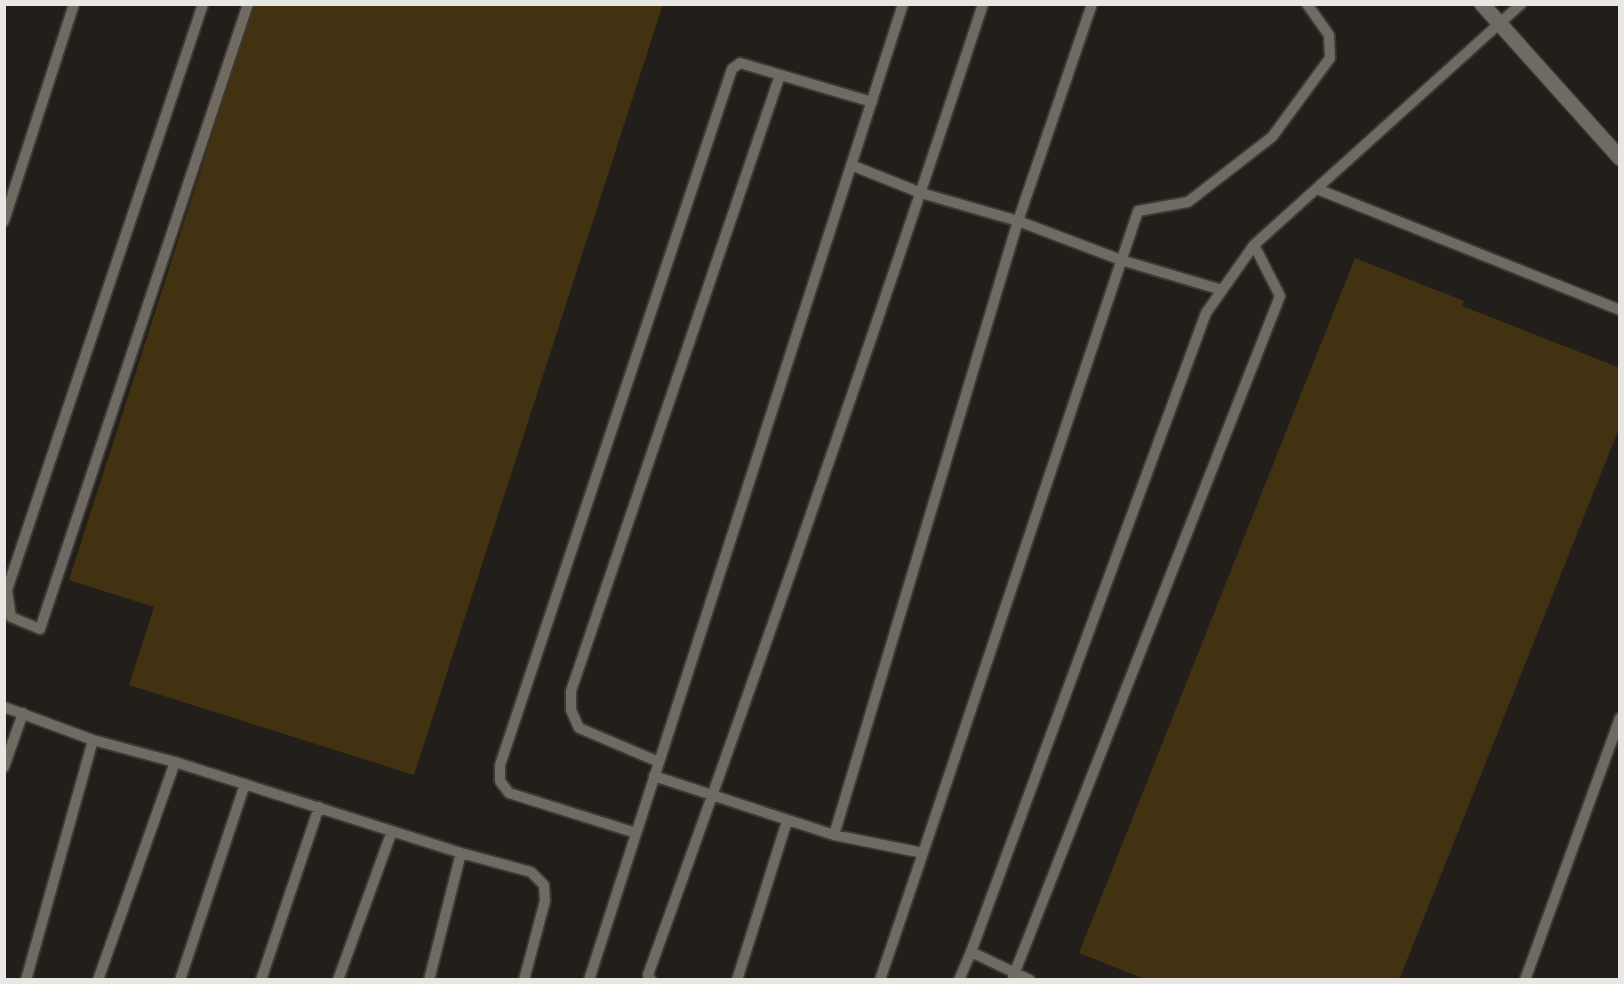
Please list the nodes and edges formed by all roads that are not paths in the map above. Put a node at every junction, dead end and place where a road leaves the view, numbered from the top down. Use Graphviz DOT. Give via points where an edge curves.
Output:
graph roads {
  1 [pos="74,4"];
  2 [pos="203,4"];
  3 [pos="248,4"];
  4 [pos="903,4"];
  5 [pos="983,4"];
  6 [pos="1092,4"];
  7 [pos="1308,4"];
  8 [pos="1482,4"];
  9 [pos="1521,4"];
  10 [pos="1499,24"];
  11 [pos="780,75"];
  12 [pos="872,102"];
  13 [pos="1620,158"];
  14 [pos="851,165"];
  15 [pos="1317,189"];
  16 [pos="921,193"];
  17 [pos="4,221"];
  18 [pos="1018,221"];
  19 [pos="1254,245"];
  20 [pos="1121,260"];
  21 [pos="1222,290"];
  22 [pos="1620,310"];
  23 [pos="4,707"];
  24 [pos="23,713"];
  25 [pos="1620,718"];
  26 [pos="93,740"];
  27 [pos="175,762"];
  28 [pos="659,762"];
  29 [pos="4,767"];
  30 [pos="654,776"];
  31 [pos="245,784"];
  32 [pos="714,794"];
  33 [pos="319,807"];
  34 [pos="787,820"];
  35 [pos="392,831"];
  36 [pos="636,833"];
  37 [pos="834,835"];
  38 [pos="461,853"];
  39 [pos="923,853"];
  40 [pos="971,952"];
  41 [pos="1013,976"];
  42 [pos="26,980"];
  43 [pos="98,980"];
  44 [pos="180,980"];
  45 [pos="261,980"];
  46 [pos="338,980"];
  47 [pos="429,980"];
  48 [pos="524,980"];
  49 [pos="589,980"];
  50 [pos="651,980"];
  51 [pos="737,980"];
  52 [pos="880,980"];
  53 [pos="959,980"];
  54 [pos="1030,980"];
  55 [pos="1525,980"];
  1 -- 17 [label="lane"];
  2 -- 3 [label="lane" via="7,590 11,617 40,629"];
  4 -- 12 [label="lane"];
  5 -- 16 [label="lane"];
  6 -- 18 [label="lane"];
  7 -- 20 [label="lane" via="1329,35 1330,58 1325,66 1263,144 1188,201 1138,211"];
  8 -- 10 [label="street"];
  9 -- 10 [label="lane"];
  10 -- 13 [label="street"];
  10 -- 15 [label="lane"];
  11 -- 12 [label="lane"];
  11 -- 28 [label="lane" via="571,691 571,710 579,728"];
  11 -- 36 [label="lane" via="740,63 732,69 500,765 500,781 509,793"];
  12 -- 14 [label="lane"];
  14 -- 16 [label="lane"];
  14 -- 28 [label="lane"];
  15 -- 19 [label="lane"];
  15 -- 22 [label="lane"];
  16 -- 18 [label="lane"];
  16 -- 32 [label="lane"];
  18 -- 20 [label="lane"];
  18 -- 37 [label="lane"];
  19 -- 21 [label="lane"];
  19 -- 41 [label="lane" via="1280,296"];
  20 -- 21 [label="lane"];
  20 -- 39 [label="lane"];
  21 -- 40 [label="lane" via="1206,312"];
  23 -- 24 [label="lane"];
  24 -- 26 [label="lane"];
  24 -- 29 [label="lane"];
  25 -- 55 [label="lane"];
  26 -- 27 [label="lane"];
  26 -- 42 [label="lane"];
  27 -- 31 [label="lane"];
  27 -- 43 [label="lane"];
  28 -- 30 [label="lane"];
  30 -- 32 [label="lane"];
  30 -- 36 [label="lane"];
  31 -- 33 [label="lane"];
  31 -- 44 [label="lane"];
  32 -- 34 [label="lane"];
  32 -- 50 [label="lane" via="648,975"];
  33 -- 35 [label="lane"];
  33 -- 45 [label="lane"];
  34 -- 37 [label="lane"];
  34 -- 51 [label="lane"];
  35 -- 38 [label="lane"];
  35 -- 46 [label="lane"];
  36 -- 49 [label="lane"];
  37 -- 39 [label="lane"];
  38 -- 47 [label="lane"];
  38 -- 48 [label="lane" via="531,872 544,885 545,901"];
  39 -- 52 [label="lane"];
  40 -- 41 [label="lane"];
  40 -- 53 [label="lane"];
  41 -- 54 [label="lane"];
}
